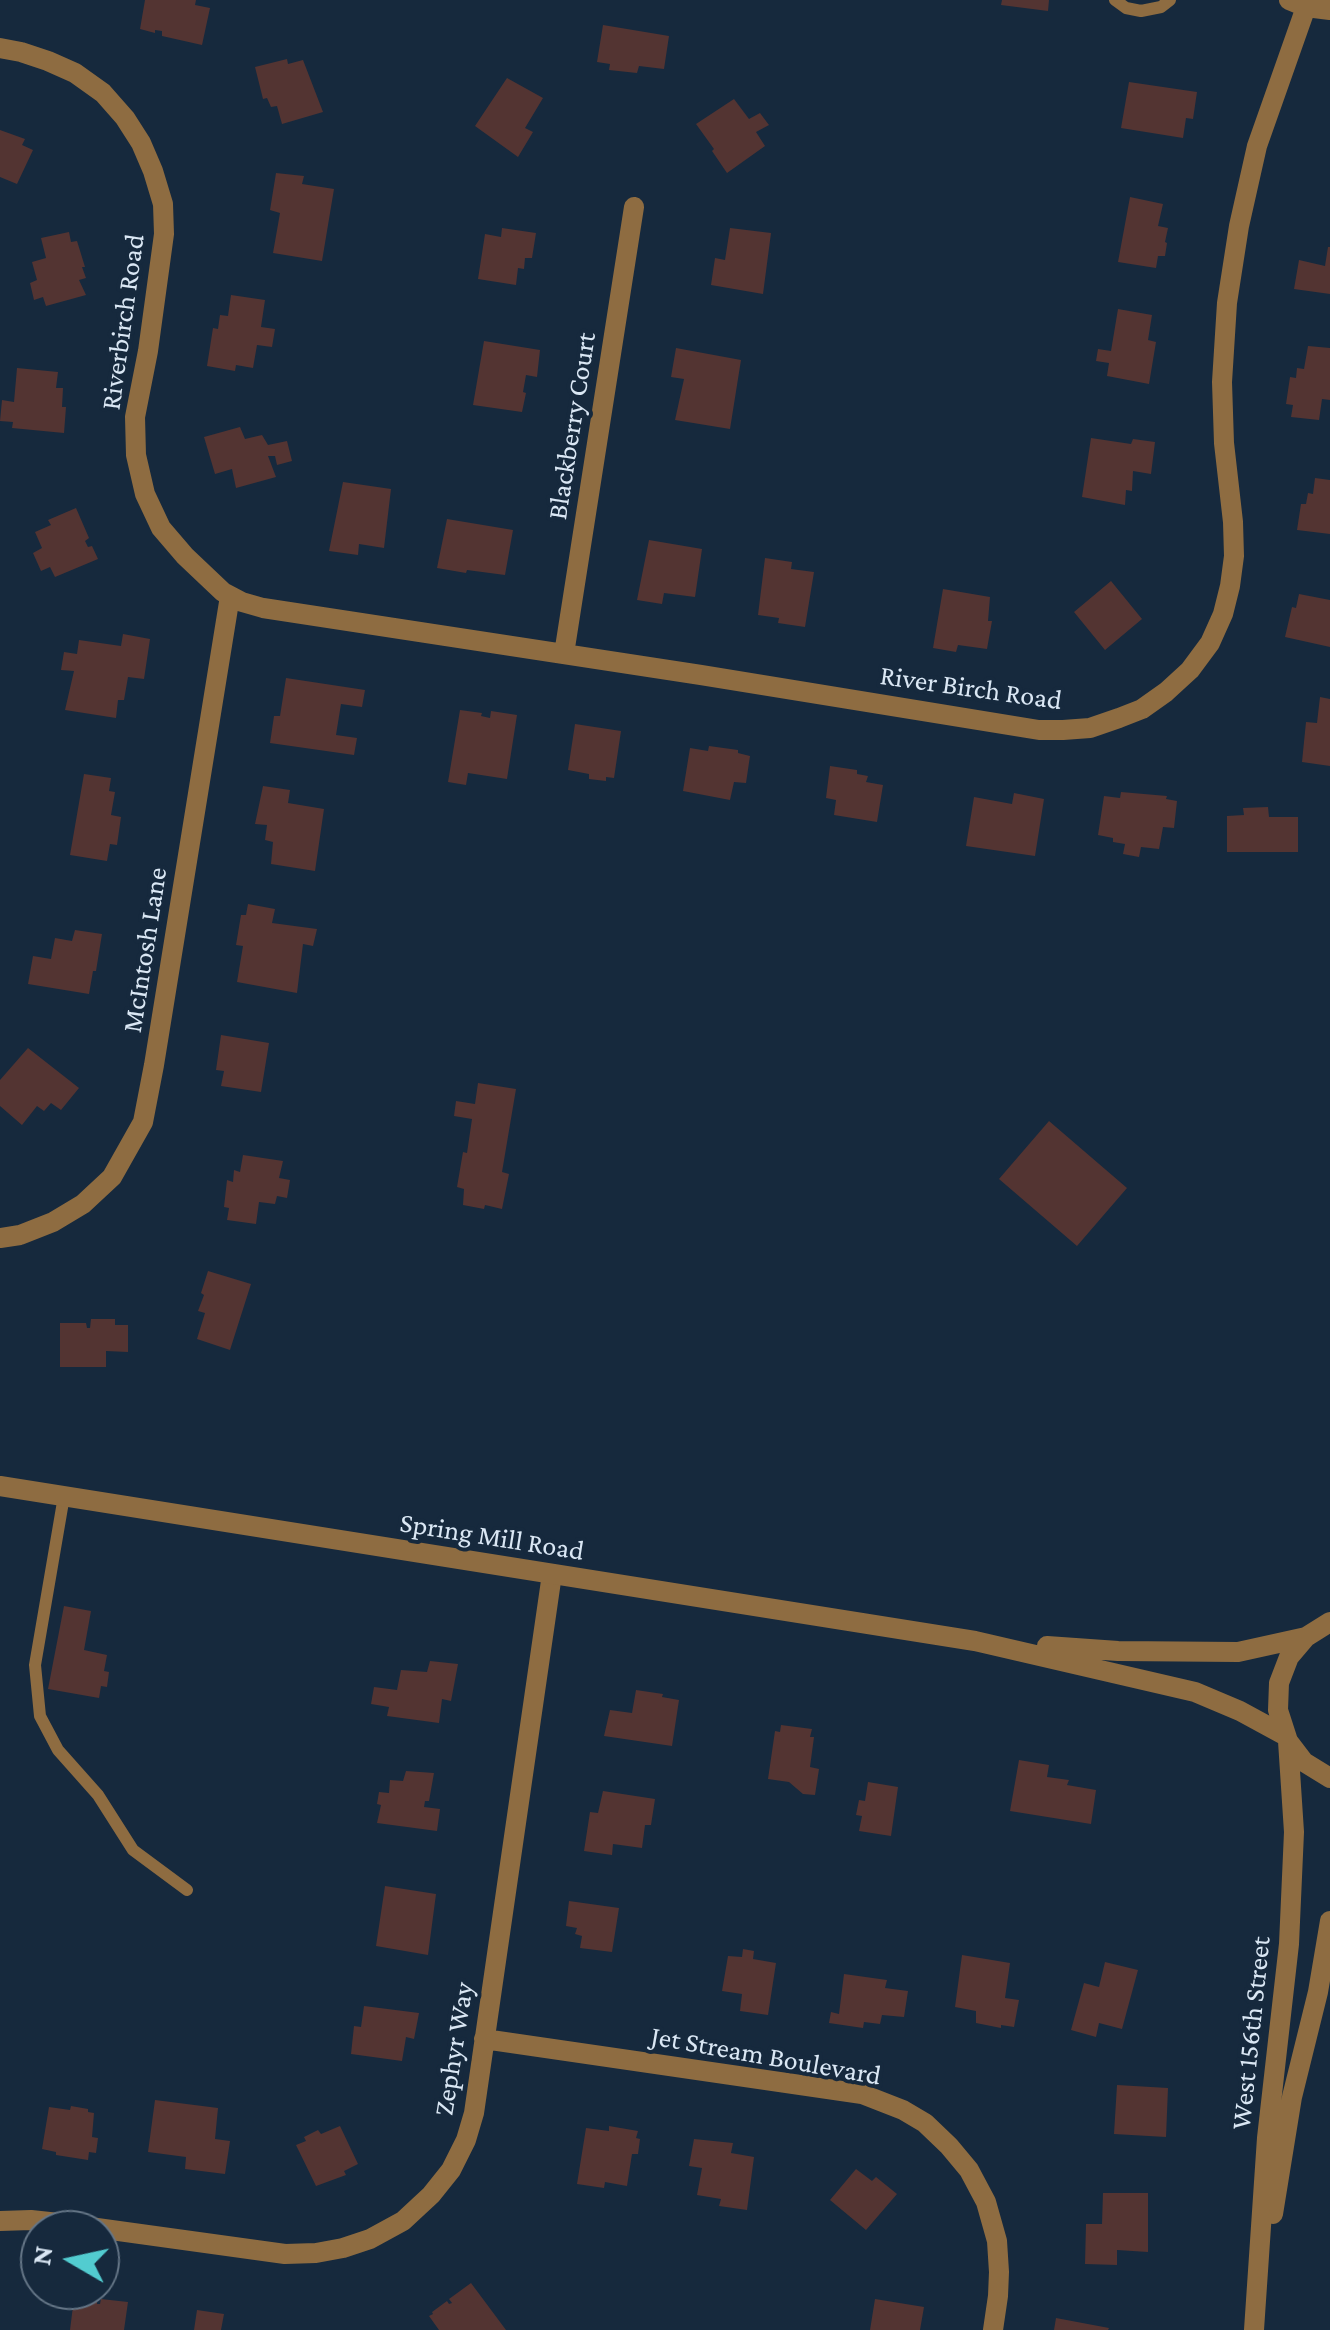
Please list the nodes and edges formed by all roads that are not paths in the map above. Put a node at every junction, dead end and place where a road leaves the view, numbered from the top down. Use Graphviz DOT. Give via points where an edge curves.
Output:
graph roads {
  1 [pos="1115,0"];
  2 [pos="1170,0"];
  3 [pos="1298,4"];
  4 [pos="1330,10"];
  5 [pos="0,48"];
  6 [pos="634,206"];
  7 [pos="230,596"];
  8 [pos="564,654"];
  9 [pos="0,1238"];
  10 [pos="0,1486"];
  11 [pos="64,1496"];
  12 [pos="552,1574"];
  13 [pos="1330,1601"];
  14 [pos="1330,1622"];
  15 [pos="1308,1635"];
  16 [pos="975,1641"];
  17 [pos="1287,1739"];
  18 [pos="1330,1778"];
  19 [pos="187,1890"];
  20 [pos="1330,1920"];
  21 [pos="484,2039"];
  22 [pos="0,2221"];
  23 [pos="993,2330"];
  24 [pos="1254,2330"];
  1 -- 2 [label="lane" via="1141,11"];
  3 -- 4 [label="street"];
  3 -- 8 [label="street, River Birch Road" via="1238,226 1227,303 1222,382 1233,522 1230,586 1210,644 1166,692 1090,728 1039,730"];
  5 -- 7 [label="street, Riverbirch Road" via="48,60 102,93 142,143 154,171 164,234 136,455 162,528"];
  6 -- 8 [label="street, Blackberry Court"];
  7 -- 8 [label="street, River Birch Road" via="263,608"];
  7 -- 9 [label="street, McIntosh Lane" via="143,1122 112,1177 83,1204 53,1222"];
  10 -- 11 [label="street, Spring Mill Road"];
  11 -- 12 [label="street, Spring Mill Road"];
  11 -- 19 [label="lane" via="35,1665 40,1716 133,1850"];
  12 -- 16 [label="street, Spring Mill Road"];
  12 -- 21 [label="street, Zephyr Way"];
  13 -- 15 [label="street"];
  14 -- 15 [label="street"];
  15 -- 16 [label="street, Spring Mill Road" via="1238,1652"];
  15 -- 17 [label="street, West 156th Street" via="1280,1683 1278,1710"];
  16 -- 17 [label="street, Spring Mill Road" via="1195,1692"];
  17 -- 18 [label="street, Spring Mill Road" via="1304,1762"];
  17 -- 24 [label="street, West 156th Street" via="1294,1832 1289,1944"];
  20 -- 24 [label="street, West 156th Street" via="1292,2097"];
  21 -- 22 [label="street, Zephyr Way" via="474,2112 451,2170 403,2221 370,2239 285,2254"];
  21 -- 23 [label="street, Jet Stream Boulevard" via="862,2094 903,2110 949,2146 986,2202 998,2256"];
}
